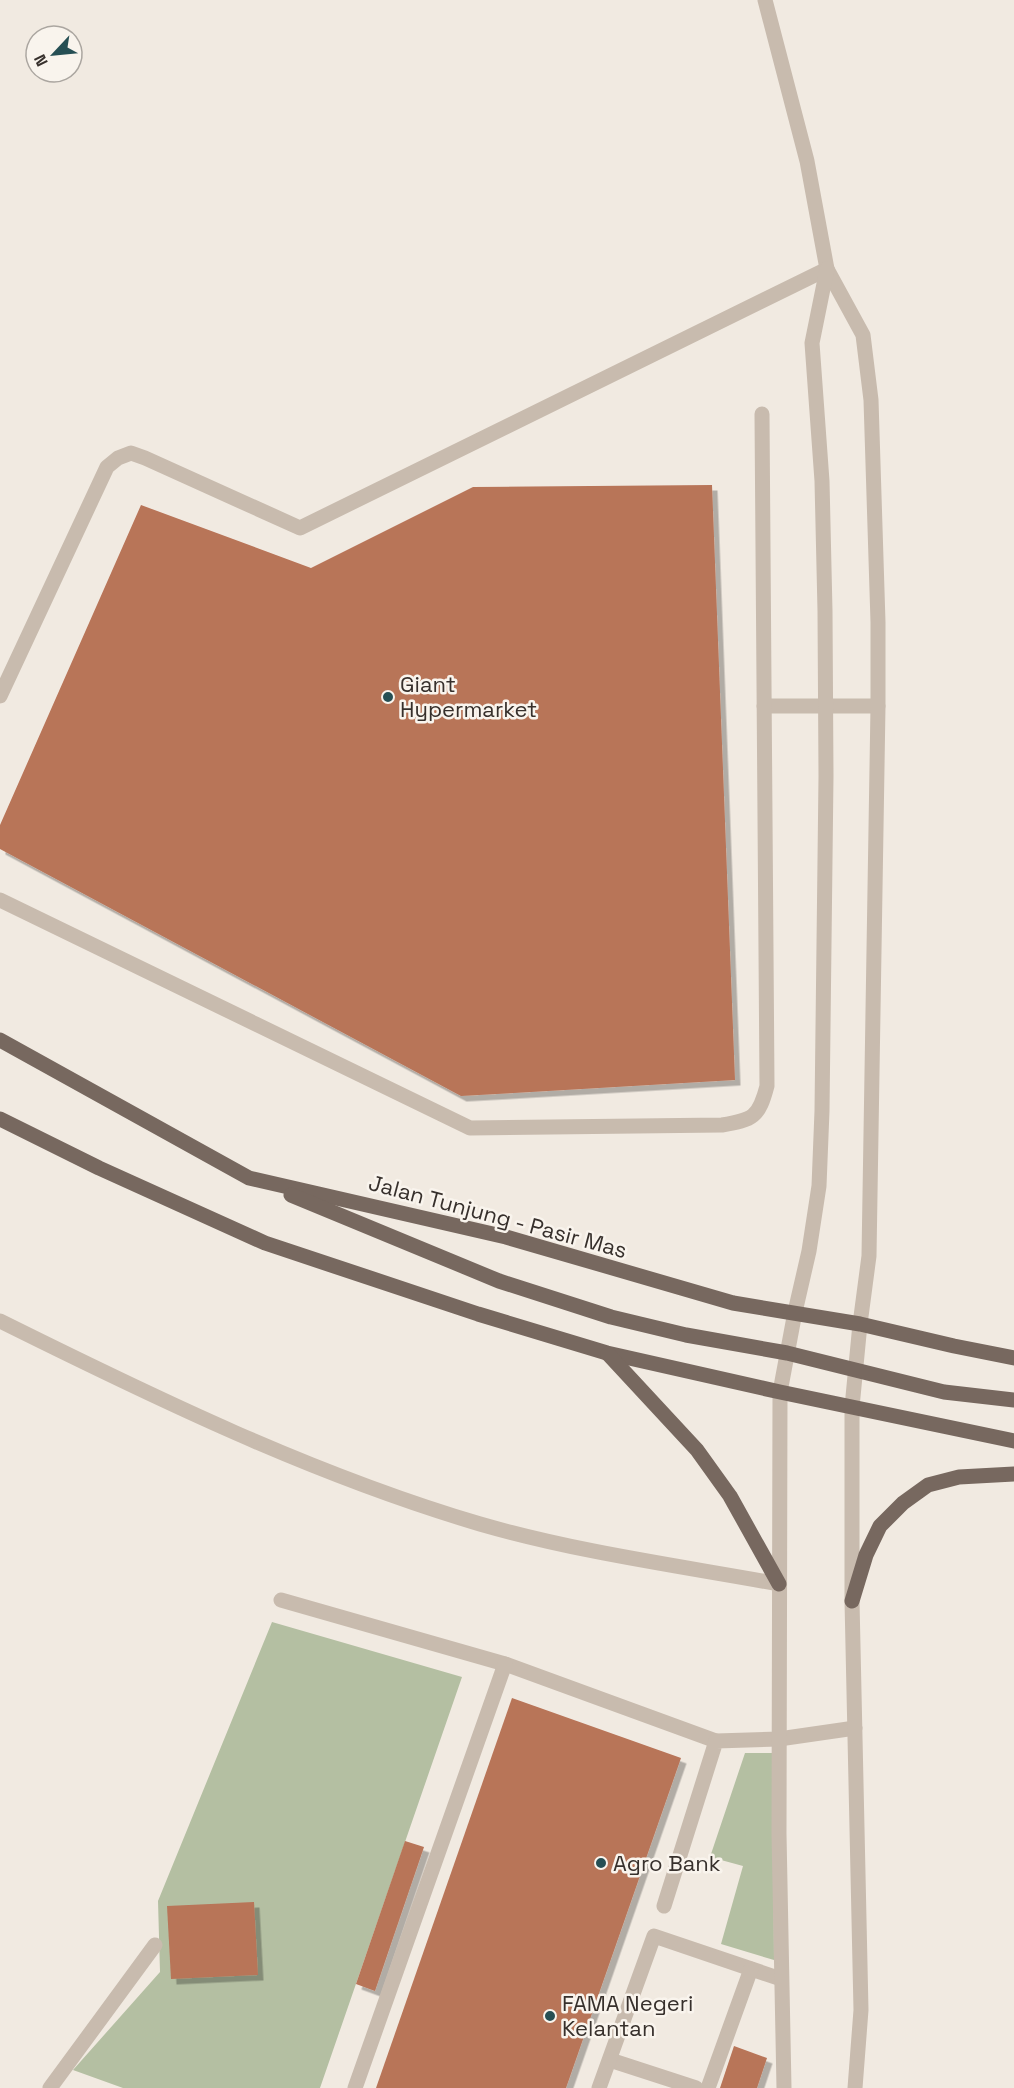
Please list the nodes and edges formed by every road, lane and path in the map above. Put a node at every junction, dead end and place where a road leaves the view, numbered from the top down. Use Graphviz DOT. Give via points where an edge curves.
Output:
graph roads {
  1 [pos="765,0"];
  2 [pos="827,269"];
  3 [pos="762,414"];
  4 [pos="0,696"];
  5 [pos="764,706"];
  6 [pos="826,706"];
  7 [pos="878,706"];
  8 [pos="0,900"];
  9 [pos="0,1040"];
  10 [pos="0,1119"];
  11 [pos="249,1178"];
  12 [pos="795,1312"];
  13 [pos="0,1321"];
  14 [pos="860,1323"];
  15 [pos="608,1353"];
  16 [pos="787,1353"];
  17 [pos="1014,1358"];
  18 [pos="855,1368"];
  19 [pos="780,1392"];
  20 [pos="1014,1400"];
  21 [pos="852,1407"];
  22 [pos="1014,1441"];
  23 [pos="1014,1474"];
  24 [pos="779,1584"];
  25 [pos="281,1600"];
  26 [pos="852,1601"];
  27 [pos="505,1664"];
  28 [pos="855,1728"];
  29 [pos="779,1739"];
  30 [pos="716,1741"];
  31 [pos="664,1906"];
  32 [pos="155,1945"];
  33 [pos="751,1969"];
  34 [pos="781,1979"];
  35 [pos="610,2060"];
  36 [pos="50,2088"];
  37 [pos="355,2088"];
  38 [pos="599,2088"];
  39 [pos="696,2088"];
  40 [pos="708,2088"];
  41 [pos="784,2088"];
  42 [pos="855,2088"];
  1 -- 2 [label="street" via="807,161"];
  2 -- 4 [label="street" via="300,528 145,458 131,453 118,458 106,467"];
  2 -- 6 [label="street" via="812,343 822,481"];
  2 -- 7 [label="street" via="863,335 865,346 871,400"];
  3 -- 5 [label="street"];
  5 -- 6 [label="street"];
  5 -- 8 [label="street" via="767,1086 761,1107 745,1121 722,1125 470,1128"];
  6 -- 7 [label="street"];
  6 -- 12 [label="street" via="819,1186"];
  7 -- 14 [label="street" via="869,1256"];
  9 -- 11 [label="main road, Jalan Tunjung - Pasir Mas"];
  10 -- 15 [label="main road" via="265,1244"];
  11 -- 12 [label="main road, Jalan Tunjung - Pasir Mas" via="506,1237 733,1303"];
  11 -- 16 [label="main road" via="499,1281 622,1320"];
  12 -- 14 [label="main road, Jalan Tunjung - Pasir Mas"];
  12 -- 16 [label="street"];
  13 -- 24 [label="street" via="253,1441 470,1521 580,1548"];
  14 -- 17 [label="main road, Jalan Tunjung - Pasir Mas"];
  14 -- 18 [label="street"];
  15 -- 19 [label="main road"];
  15 -- 24 [label="main road" via="697,1450 730,1496"];
  16 -- 18 [label="main road"];
  16 -- 19 [label="street"];
  18 -- 20 [label="main road" via="944,1392"];
  18 -- 21 [label="street"];
  19 -- 21 [label="main road"];
  19 -- 24 [label="street"];
  21 -- 22 [label="main road"];
  21 -- 26 [label="street"];
  23 -- 26 [label="main road" via="959,1477 928,1485 903,1503 880,1526"];
  24 -- 29 [label="street"];
  25 -- 27 [label="street"];
  26 -- 28 [label="street"];
  27 -- 30 [label="street"];
  27 -- 37 [label="street"];
  28 -- 29 [label="street"];
  28 -- 42 [label="street" via="861,2010"];
  29 -- 30 [label="street"];
  29 -- 34 [label="street"];
  30 -- 31 [label="street"];
  32 -- 36 [label="street"];
  33 -- 34 [label="street"];
  33 -- 35 [label="street" via="654,1936"];
  33 -- 40 [label="street"];
  34 -- 41 [label="street"];
  35 -- 38 [label="street"];
  35 -- 39 [label="street"];
}
